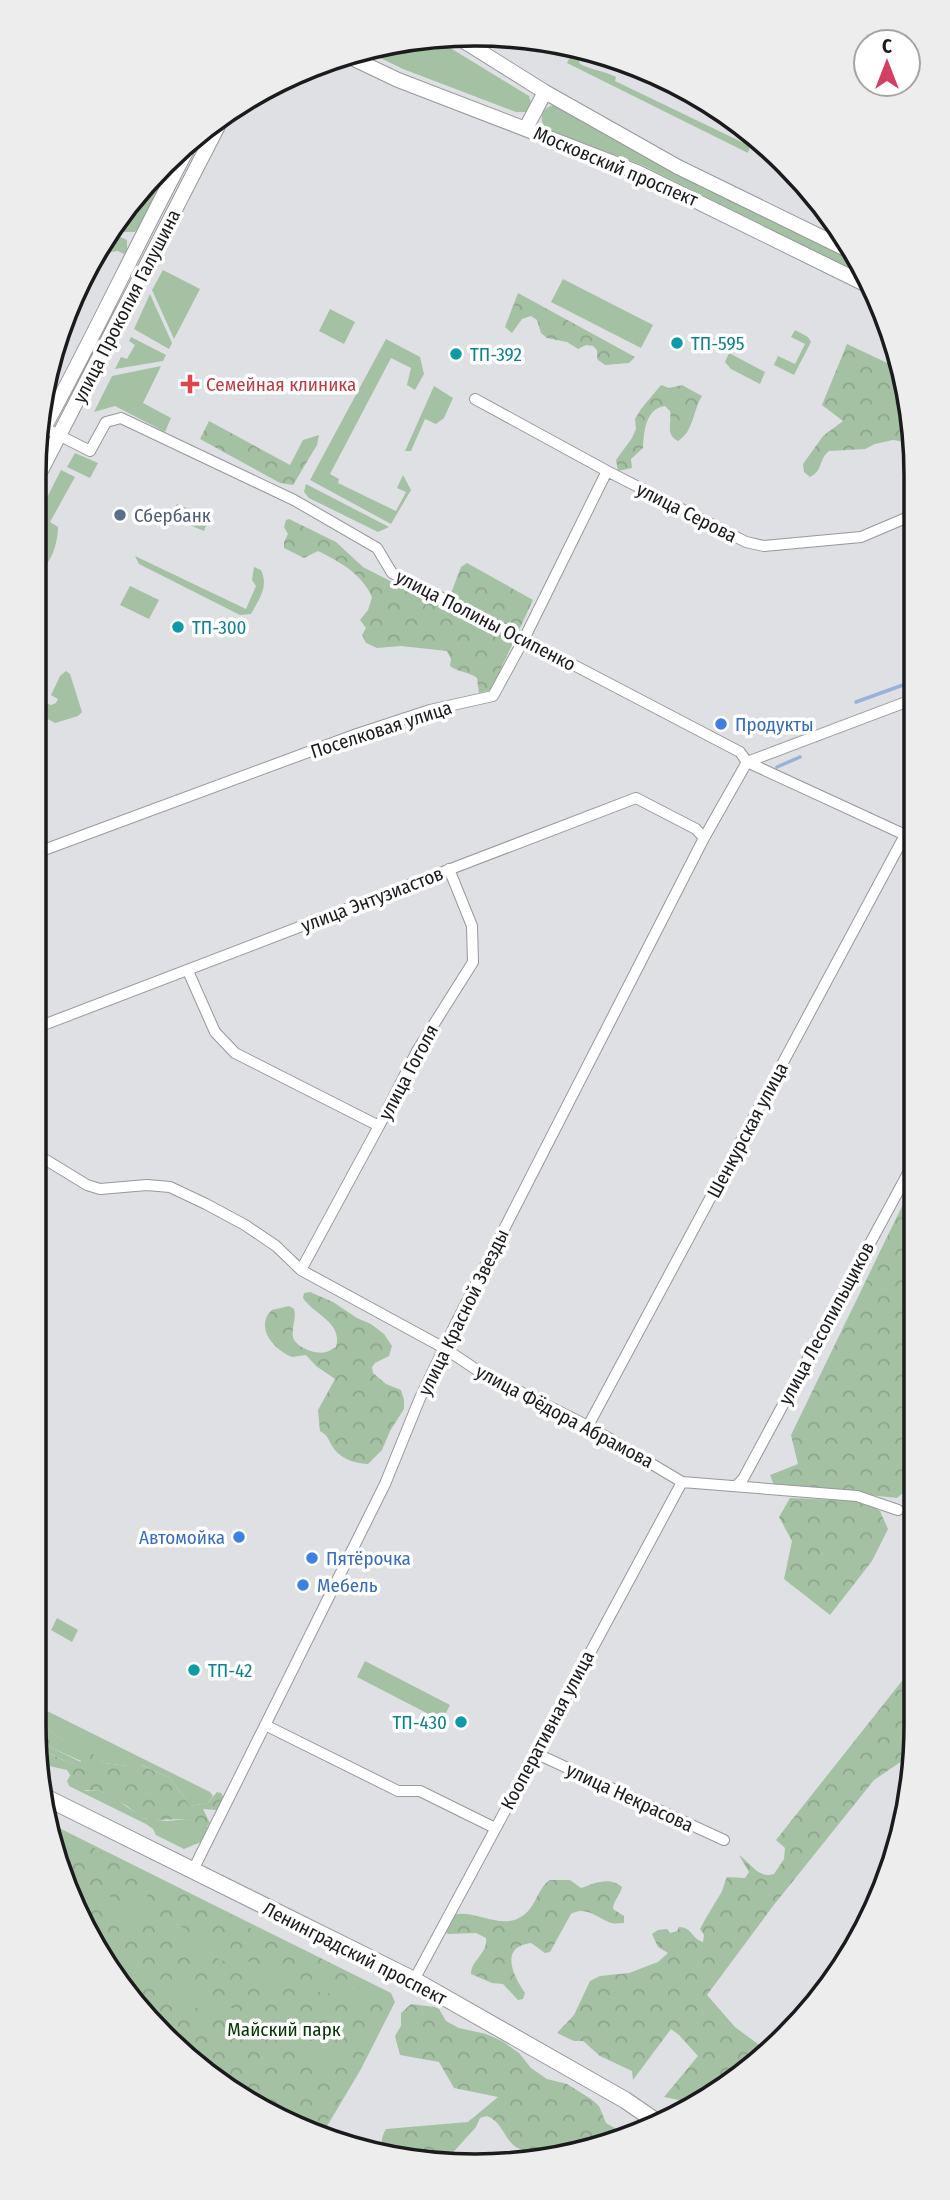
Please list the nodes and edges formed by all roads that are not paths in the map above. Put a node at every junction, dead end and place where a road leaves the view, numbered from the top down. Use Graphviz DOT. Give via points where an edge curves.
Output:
graph roads {
  1 [pos="472,46"];
  2 [pos="359,61"];
  3 [pos="545,92"];
  4 [pos="526,128"];
  5 [pos="214,134"];
  6 [pos="180,163"];
  7 [pos="837,244"];
  8 [pos="858,280"];
  9 [pos="475,400"];
  10 [pos="50,416"];
  11 [pos="48,433"];
  12 [pos="60,436"];
  13 [pos="46,462"];
  14 [pos="607,471"];
  15 [pos="904,519"];
  16 [pos="524,639"];
  17 [pos="904,703"];
  18 [pos="747,762"];
  19 [pos="904,834"];
  20 [pos="704,838"];
  21 [pos="904,848"];
  22 [pos="46,849"];
  23 [pos="449,869"];
  24 [pos="187,971"];
  25 [pos="46,1024"];
  26 [pos="379,1126"];
  27 [pos="46,1161"];
  28 [pos="904,1180"];
  29 [pos="300,1270"];
  30 [pos="444,1348"];
  31 [pos="589,1426"];
  32 [pos="682,1482"];
  33 [pos="736,1486"];
  34 [pos="898,1510"];
  35 [pos="265,1725"];
  36 [pos="535,1753"];
  37 [pos="53,1801"];
  38 [pos="495,1828"];
  39 [pos="724,1840"];
  40 [pos="192,1870"];
  41 [pos="414,1980"];
  42 [pos="650,2117"];
  1 -- 3 [label="main road, Московский проспект"];
  2 -- 4 [label="main road, Московский проспект"];
  3 -- 4 [label="main road"];
  3 -- 7 [label="main road, Московский проспект" via="678,167"];
  4 -- 8 [label="main road, Московский проспект" via="637,172"];
  5 -- 12 [label="main road, улица Прокопия Галушина"];
  6 -- 10 [label="main road, улица Прокопия Галушина"];
  9 -- 14 [label="street, улица Серова"];
  11 -- 12 [label="street, улица Полины Осипенко"];
  12 -- 13 [label="main road, улица Прокопия Галушина"];
  12 -- 16 [label="street, улица Полины Осипенко" via="90,451 106,422 121,418 294,500 377,548 392,573"];
  14 -- 15 [label="street, улица Серова" via="746,542 764,546 861,537"];
  14 -- 16 [label="street, Поселковая улица"];
  16 -- 18 [label="street, улица Полины Осипенко" via="740,752"];
  16 -- 22 [label="street, Поселковая улица" via="493,696 429,710 357,734"];
  17 -- 18 [label="street"];
  18 -- 19 [label="street, улица Полины Осипенко"];
  18 -- 20 [label="street, улица Красной Звезды"];
  20 -- 23 [label="street, улица Энтузиастов" via="636,798"];
  20 -- 30 [label="street, улица Красной Звезды"];
  21 -- 31 [label="street, Шенкурская улица"];
  23 -- 24 [label="street, улица Энтузиастов"];
  23 -- 26 [label="street, улица Гоголя" via="472,926 473,962 417,1051"];
  24 -- 25 [label="street, улица Энтузиастов"];
  24 -- 26 [label="street" via="215,1032 235,1053"];
  26 -- 29 [label="street, улица Гоголя"];
  27 -- 29 [label="street, улица Фёдора Абрамова" via="100,1189 170,1187 245,1225"];
  28 -- 33 [label="street, улица Лесопильщиков"];
  29 -- 30 [label="street, улица Фёдора Абрамова"];
  30 -- 31 [label="street, улица Фёдора Абрамова" via="477,1370"];
  30 -- 35 [label="street, улица Красной Звезды" via="385,1484"];
  31 -- 32 [label="street, улица Фёдора Абрамова"];
  32 -- 33 [label="street, улица Фёдора Абрамова"];
  32 -- 36 [label="street, Кооперативная улица"];
  33 -- 34 [label="street, улица Фёдора Абрамова" via="857,1496"];
  35 -- 38 [label="street" via="398,1790 421,1790"];
  35 -- 40 [label="street, улица Красной Звезды"];
  36 -- 38 [label="street, Кооперативная улица"];
  36 -- 39 [label="street, улица Некрасова"];
  37 -- 40 [label="main road, Ленинградский проспект"];
  38 -- 41 [label="street, Кооперативная улица"];
  40 -- 41 [label="main road, Ленинградский проспект"];
  41 -- 42 [label="main road, Ленинградский проспект"];
}
